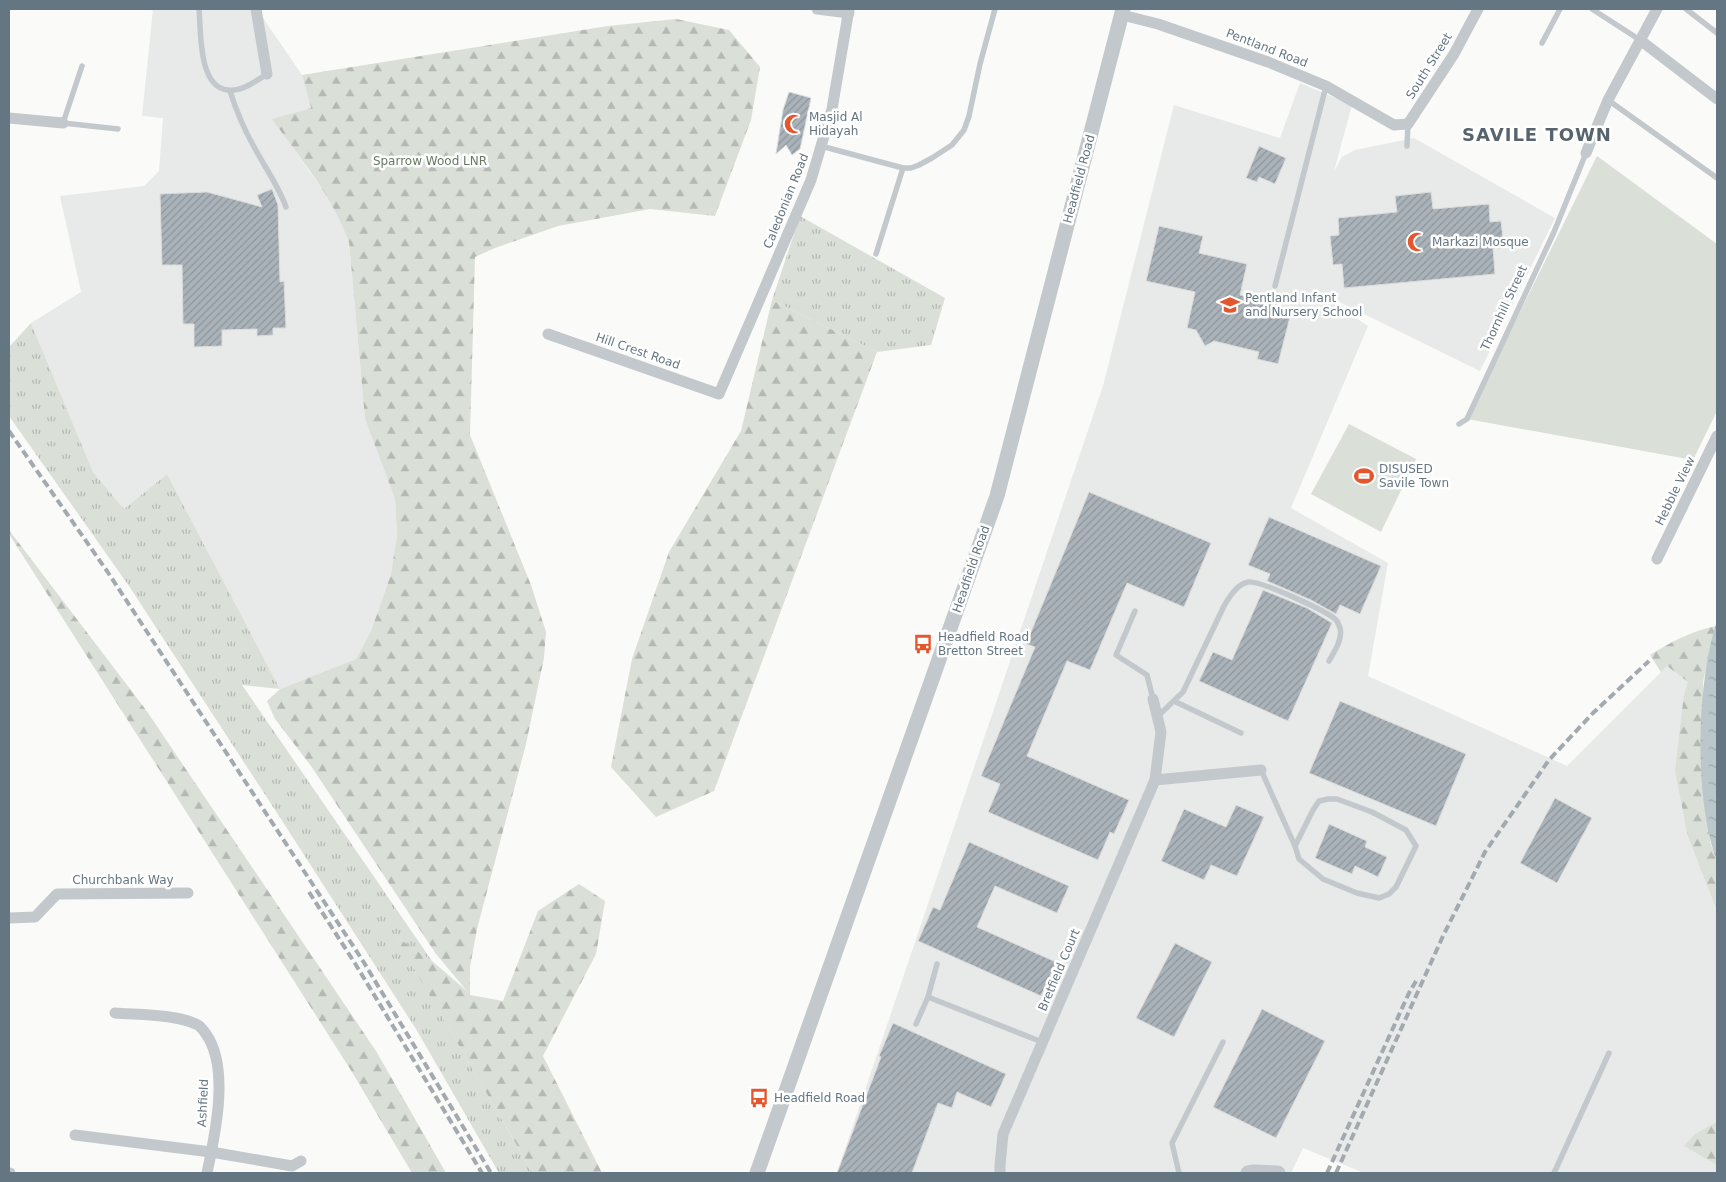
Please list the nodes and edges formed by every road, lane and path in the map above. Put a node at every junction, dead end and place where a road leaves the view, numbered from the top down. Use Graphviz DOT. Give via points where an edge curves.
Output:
graph roads {
  1 [pos="199,9"];
  2 [pos="256,9"];
  3 [pos="817,9"];
  4 [pos="995,9"];
  5 [pos="1478,9"];
  6 [pos="1560,9"];
  7 [pos="1592,9"];
  8 [pos="1657,9"];
  9 [pos="1686,9"];
  10 [pos="849,11"];
  11 [pos="1123,12"];
  12 [pos="1717,33"];
  13 [pos="1640,40"];
  14 [pos="1542,44"];
  15 [pos="82,66"];
  16 [pos="267,74"];
  17 [pos="1326,86"];
  18 [pos="230,91"];
  19 [pos="1717,99"];
  20 [pos="1608,100"];
  21 [pos="9,118"];
  22 [pos="63,123"];
  23 [pos="1408,124"];
  24 [pos="118,129"];
  25 [pos="821,146"];
  26 [pos="1407,146"];
  27 [pos="1586,153"];
  28 [pos="903,168"];
  29 [pos="1717,178"];
  30 [pos="286,207"];
  31 [pos="876,254"];
  32 [pos="1275,286"];
  33 [pos="548,334"];
  34 [pos="720,394"];
  35 [pos="1459,424"];
  36 [pos="1717,436"];
  37 [pos="1657,559"];
  38 [pos="1136,611"];
  39 [pos="1329,661"];
  40 [pos="1153,699"];
  41 [pos="1174,701"];
  42 [pos="1157,717"];
  43 [pos="1241,734"];
  44 [pos="1261,770"];
  45 [pos="1155,780"];
  46 [pos="1295,846"];
  47 [pos="188,893"];
  48 [pos="9,918"];
  49 [pos="937,964"];
  50 [pos="928,997"];
  51 [pos="115,1013"];
  52 [pos="916,1024"];
  53 [pos="1042,1042"];
  54 [pos="1223,1042"];
  55 [pos="1609,1053"];
  56 [pos="76,1135"];
  57 [pos="211,1152"];
  58 [pos="301,1161"];
  59 [pos="207,1173"];
  60 [pos="757,1173"];
  61 [pos="1000,1173"];
  62 [pos="1179,1173"];
  63 [pos="1252,1173"];
  64 [pos="1278,1173"];
  65 [pos="1554,1173"];
  1 -- 18 [label="lane" via="204,64 212,82"];
  2 -- 16 [label="street"];
  3 -- 10 [label="street"];
  4 -- 28 [label="lane" via="964,130 952,145 939,154 920,165"];
  5 -- 23 [label="street, South Street" via="1454,54"];
  6 -- 14 [label="lane"];
  7 -- 13 [label="lane"];
  8 -- 13 [label="street, Thornhill Street"];
  9 -- 12 [label="lane"];
  10 -- 25 [label="street, Caledonian Road" via="832,109"];
  11 -- 17 [label="street, Pentland Road" via="1268,62"];
  11 -- 60 [label="street, Headfield Road" via="997,496"];
  13 -- 19 [label="street"];
  13 -- 20 [label="street, Thornhill Street"];
  15 -- 22 [label="lane"];
  16 -- 18 [label="lane"];
  17 -- 23 [label="street, Pentland Road" via="1394,125"];
  17 -- 32 [label="lane"];
  18 -- 30 [label="lane" via="238,115"];
  20 -- 27 [label="street, Thornhill Street"];
  20 -- 29 [label="lane"];
  21 -- 22 [label="street"];
  22 -- 24 [label="lane"];
  23 -- 26 [label="lane"];
  25 -- 28 [label="lane"];
  25 -- 34 [label="street, Caledonian Road" via="811,180"];
  27 -- 35 [label="lane, Thornhill Street" via="1554,232 1468,419"];
  28 -- 31 [label="lane"];
  33 -- 34 [label="street, Hill Crest Road"];
  36 -- 37 [label="street, Hebble View"];
  38 -- 40 [label="lane" via="1116,655 1147,675"];
  39 -- 41 [label="lane" via="1339,640 1340,629 1336,621 1320,610 1262,584 1248,582 1230,595 1182,692"];
  40 -- 42 [label="street, Bretfield Court"];
  41 -- 42 [label="lane"];
  41 -- 43 [label="lane"];
  42 -- 45 [label="street, Bretfield Court" via="1161,732"];
  44 -- 45 [label="street"];
  44 -- 46 [label="lane"];
  45 -- 53 [label="street, Bretfield Court"];
  46 -- 46 [label="lane" via="1319,801 1328,798 1372,812 1406,830 1416,846 1396,887 1379,898 1356,893 1323,879 1299,859"];
  47 -- 48 [label="street, Churchbank Way" via="57,894 35,917"];
  49 -- 50 [label="lane"];
  50 -- 52 [label="lane"];
  50 -- 53 [label="lane"];
  51 -- 57 [label="street, Ashfield" via="171,1018 200,1026 211,1041 219,1074 217,1123"];
  53 -- 61 [label="street, Bretfield Court" via="1003,1134"];
  54 -- 62 [label="lane" via="1172,1143"];
  55 -- 65 [label="lane"];
  56 -- 57 [label="street"];
  57 -- 58 [label="street" via="292,1166"];
  57 -- 59 [label="street, Ashfield"];
  63 -- 64 [label="street"];
}
